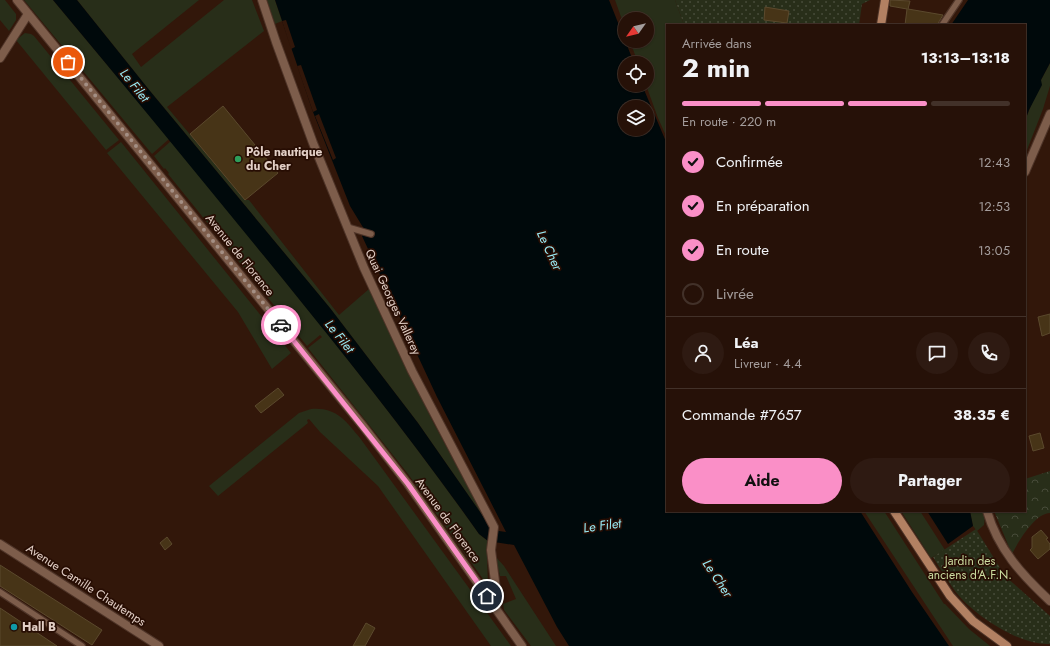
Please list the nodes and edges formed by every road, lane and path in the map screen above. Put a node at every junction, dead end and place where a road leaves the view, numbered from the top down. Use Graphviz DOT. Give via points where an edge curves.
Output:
graph roads {
  1 [pos="17,0"];
  2 [pos="262,0"];
  3 [pos="885,0"];
  4 [pos="959,0"];
  5 [pos="28,14"];
  6 [pos="881,24"];
  7 [pos="943,24"];
  8 [pos="0,58"];
  9 [pos="1050,114"];
  10 [pos="1026,170"];
  11 [pos="347,227"];
  12 [pos="371,234"];
  13 [pos="895,512"];
  14 [pos="987,512"];
  15 [pos="0,544"];
  16 [pos="0,592"];
  17 [pos="1050,601"];
  18 [pos="496,609"];
  19 [pos="82,646"];
  20 [pos="159,646"];
  21 [pos="522,646"];
  22 [pos="1007,646"];
  1 -- 5 [label="street, Avenue de Florence"];
  2 -- 11 [label="street, Quai Georges Vallerey" via="297,100"];
  3 -- 6 [label="street"];
  4 -- 7 [label="lane"];
  5 -- 8 [label="street"];
  5 -- 18 [label="street, Avenue de Florence" via="363,426 408,484"];
  9 -- 10 [label="street"];
  11 -- 12 [label="lane"];
  11 -- 18 [label="street, Quai Georges Vallerey" via="412,371 494,527 491,550 497,597"];
  13 -- 22 [label="street" via="950,596 973,621"];
  14 -- 17 [label="street" via="1004,550 1017,569"];
  15 -- 20 [label="street, Avenue Camille Chautemps"];
  16 -- 19 [label="lane"];
  18 -- 21 [label="street, Avenue de Florence"];
}
